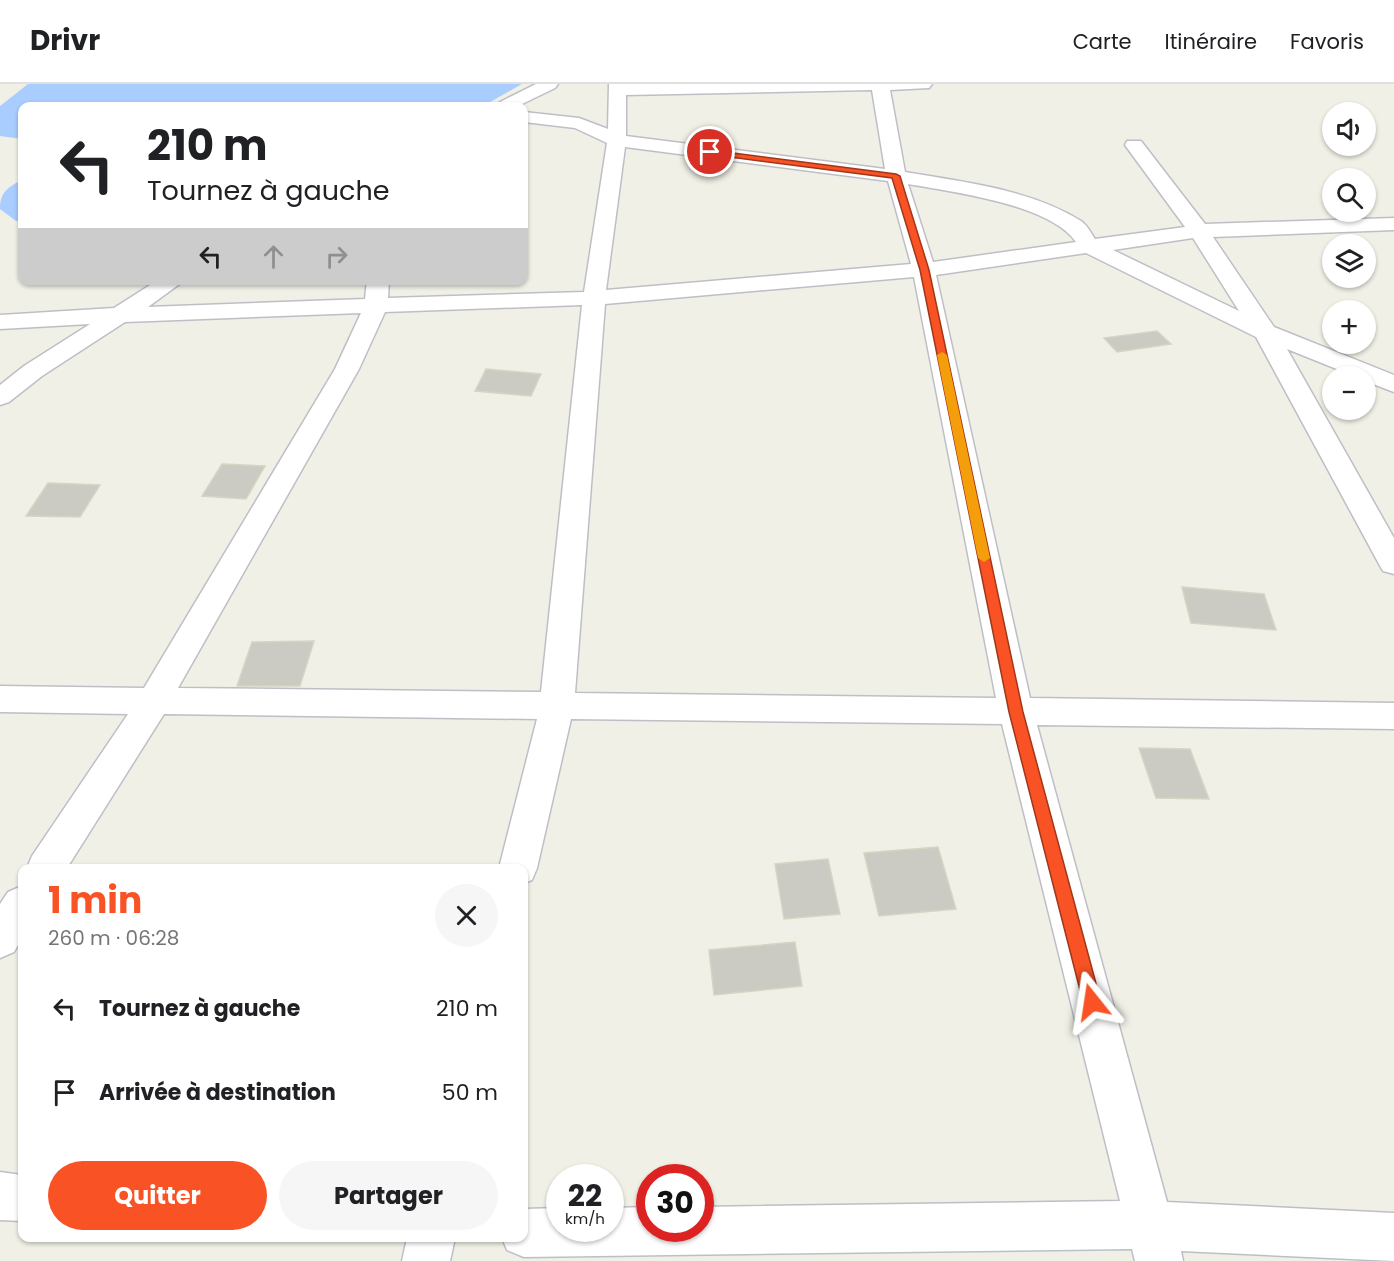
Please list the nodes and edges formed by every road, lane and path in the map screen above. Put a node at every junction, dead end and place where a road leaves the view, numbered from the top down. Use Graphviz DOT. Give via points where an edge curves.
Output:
graph roads {
  1 [pos="549,84"];
  2 [pos="923,84"];
  3 [pos="880,85"];
  4 [pos="618,87"];
  5 [pos="514,102"];
  6 [pos="528,117"];
  7 [pos="617,140"];
  8 [pos="1134,145"];
  9 [pos="896,176"];
  10 [pos="1394,224"];
  11 [pos="1199,231"];
  12 [pos="1090,247"];
  13 [pos="924,270"];
  14 [pos="166,285"];
  15 [pos="377,294"];
  16 [pos="594,298"];
  17 [pos="121,315"];
  18 [pos="0,322"];
  19 [pos="1265,332"];
  20 [pos="1394,384"];
  21 [pos="0,397"];
  22 [pos="1394,564"];
  23 [pos="0,699"];
  24 [pos="154,701"];
  25 [pos="557,705"];
  26 [pos="1016,712"];
  27 [pos="1394,716"];
  28 [pos="49,864"];
  29 [pos="520,864"];
  30 [pos="18,910"];
  31 [pos="0,939"];
  32 [pos="0,1196"];
  33 [pos="18,1198"];
  34 [pos="528,1233"];
  35 [pos="1394,1237"];
  36 [pos="430,1242"];
  37 [pos="1154,1243"];
  38 [pos="426,1261"];
  1 -- 5 [label="street"];
  2 -- 3 [label="street"];
  3 -- 4 [label="street"];
  3 -- 9 [label="street"];
  4 -- 7 [label="street"];
  6 -- 7 [label="street" via="579,123"];
  7 -- 9 [label="street"];
  7 -- 16 [label="street"];
  8 -- 11 [label="street"];
  9 -- 12 [label="street" via="1032,205 1076,227"];
  9 -- 13 [label="street"];
  10 -- 11 [label="street"];
  11 -- 12 [label="street"];
  11 -- 19 [label="street"];
  12 -- 13 [label="street"];
  12 -- 19 [label="street"];
  13 -- 16 [label="street"];
  13 -- 26 [label="street"];
  14 -- 17 [label="street"];
  15 -- 16 [label="street"];
  15 -- 17 [label="street"];
  15 -- 24 [label="street" via="347,369"];
  16 -- 25 [label="street"];
  17 -- 18 [label="street"];
  17 -- 21 [label="street" via="33,371"];
  19 -- 20 [label="street"];
  19 -- 22 [label="street"];
  23 -- 24 [label="street"];
  24 -- 25 [label="street"];
  24 -- 28 [label="street"];
  25 -- 26 [label="street"];
  25 -- 29 [label="street"];
  26 -- 27 [label="street"];
  26 -- 37 [label="street"];
  30 -- 31 [label="street"];
  32 -- 33 [label="street"];
  34 -- 37 [label="street"];
  35 -- 37 [label="street"];
  36 -- 38 [label="street"];
}
